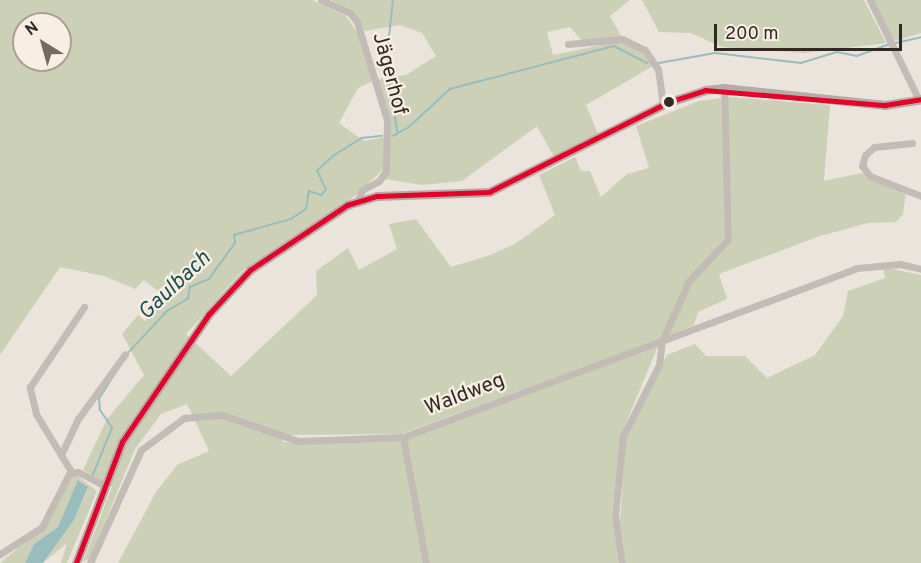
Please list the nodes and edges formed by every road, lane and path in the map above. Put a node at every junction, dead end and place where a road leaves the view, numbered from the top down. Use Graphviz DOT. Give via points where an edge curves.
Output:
graph roads {
  1 [pos="321,0"];
  2 [pos="870,0"];
  3 [pos="568,44"];
  4 [pos="724,88"];
  5 [pos="920,99"];
  6 [pos="663,105"];
  7 [pos="912,143"];
  8 [pos="921,196"];
  9 [pos="357,201"];
  10 [pos="921,269"];
  11 [pos="84,308"];
  12 [pos="662,341"];
  13 [pos="125,354"];
  14 [pos="403,437"];
  15 [pos="62,455"];
  16 [pos="72,473"];
  17 [pos="105,486"];
  18 [pos="0,554"];
  19 [pos="76,563"];
  20 [pos="90,563"];
  21 [pos="426,563"];
  22 [pos="622,563"];
  1 -- 9 [label="street, Jägerhof" via="350,13 357,22 387,120 386,171 380,181 362,190"];
  2 -- 5 [label="street"];
  3 -- 6 [label="street" via="622,39 645,50 658,69"];
  4 -- 5 [label="main road" via="885,105"];
  4 -- 6 [label="main road" via="685,95"];
  4 -- 12 [label="street" via="728,239 689,281"];
  6 -- 9 [label="main road" via="489,192"];
  7 -- 8 [label="street" via="874,147 864,155 862,166 870,176"];
  9 -- 17 [label="main road" via="273,253 227,292 128,434"];
  10 -- 12 [label="street, Waldweg" via="900,264 856,268"];
  11 -- 15 [label="street" via="30,387 36,414"];
  12 -- 14 [label="street, Waldweg"];
  12 -- 22 [label="street" via="659,364 631,412 623,436 615,515"];
  13 -- 15 [label="street" via="78,419"];
  14 -- 20 [label="street, Waldweg" via="298,441 222,415 184,418 141,450"];
  14 -- 21 [label="street"];
  15 -- 16 [label="street"];
  16 -- 17 [label="street"];
  16 -- 18 [label="street" via="42,527"];
  17 -- 19 [label="main road"];
}
